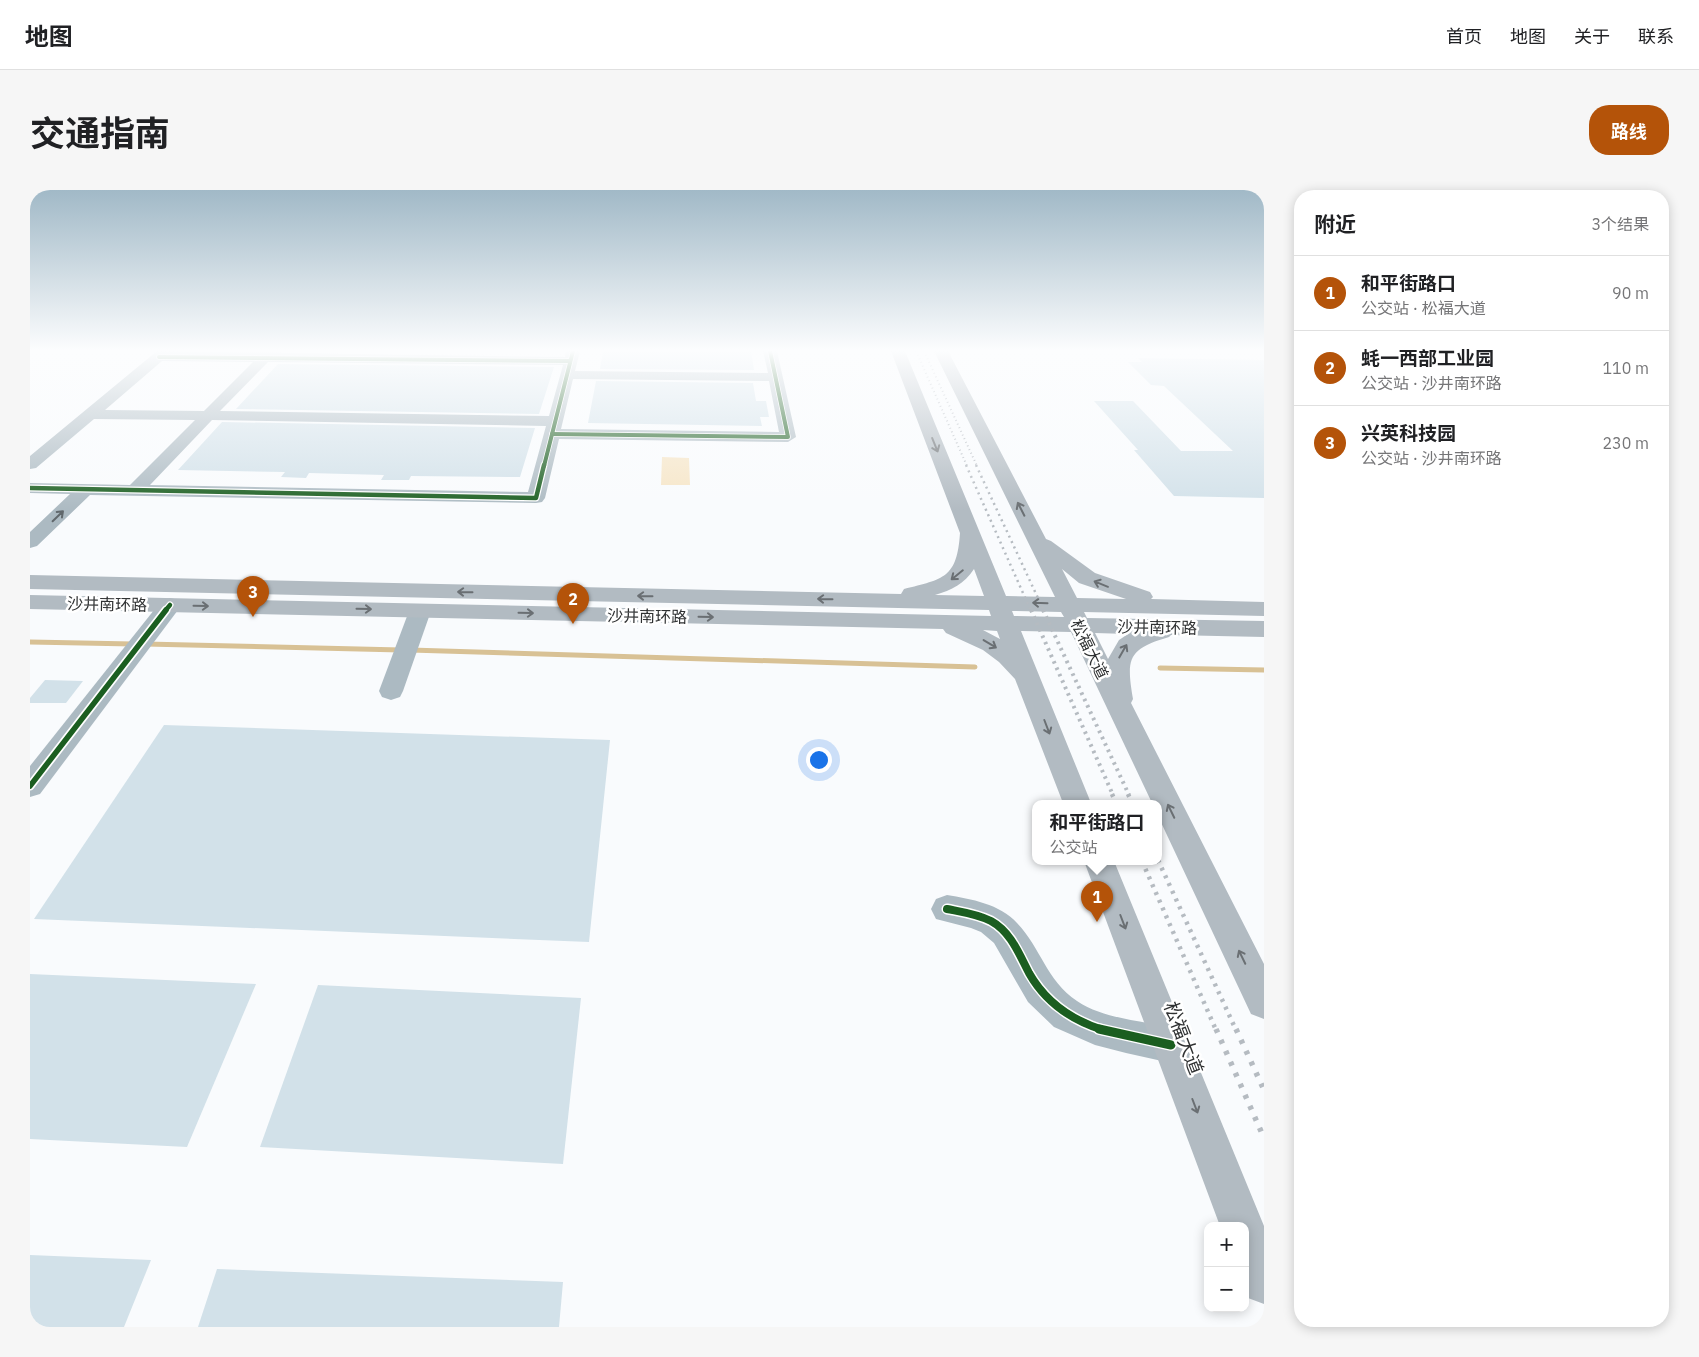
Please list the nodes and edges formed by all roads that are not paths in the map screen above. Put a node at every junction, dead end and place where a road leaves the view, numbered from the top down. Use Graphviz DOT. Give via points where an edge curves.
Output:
graph roads {
  1 [pos="102,404"];
  2 [pos="221,404"];
  3 [pos="560,404"];
  4 [pos="781,404"];
  5 [pos="919,404"];
  6 [pos="968,404"];
  7 [pos="90,414"];
  8 [pos="209,416"];
  9 [pos="554,427"];
  10 [pos="30,464"];
  11 [pos="86,489"];
  12 [pos="32,490"];
  13 [pos="135,490"];
  14 [pos="970,531"];
  15 [pos="1035,536"];
  16 [pos="30,542"];
  17 [pos="30,582"];
  18 [pos="852,599"];
  19 [pos="30,602"];
  20 [pos="998,602"];
  21 [pos="170,605"];
  22 [pos="1264,608"];
  23 [pos="420,611"];
  24 [pos="1074,615"];
  25 [pos="1198,617"];
  26 [pos="910,622"];
  27 [pos="1007,624"];
  28 [pos="1264,629"];
  29 [pos="395,681"];
  30 [pos="1032,690"];
  31 [pos="1123,716"];
  32 [pos="30,786"];
  33 [pos="1076,800"];
  34 [pos="1101,865"];
  35 [pos="947,909"];
  36 [pos="1264,1000"];
  37 [pos="1171,1045"];
  38 [pos="1240,1222"];
  39 [pos="1249,1244"];
  40 [pos="1264,1282"];
  1 -- 7 [label="street"];
  2 -- 8 [label="street"];
  3 -- 9 [label="street"];
  4 -- 9 [label="street" via="788,437"];
  5 -- 14 [label="main road, one-way"];
  15 -- 6 [label="main road, 松福大道, one-way"];
  7 -- 8 [label="street"];
  7 -- 10 [label="street"];
  8 -- 9 [label="street"];
  8 -- 13 [label="street"];
  9 -- 13 [label="street" via="536,498"];
  11 -- 12 [label="street"];
  11 -- 13 [label="street"];
  16 -- 11 [label="street, one-way"];
  14 -- 18 [label="main road, one-way" via="970,554 966,566 953,579 914,594"];
  14 -- 20 [label="main road"];
  15 -- 24 [label="main road, 松福大道"];
  25 -- 15 [label="main road, one-way" via="1096,582 1062,561"];
  18 -- 17 [label="main road, 沙井南环路, one-way"];
  18 -- 20 [label="main road, 沙井南环路"];
  19 -- 21 [label="main road, 沙井南环路"];
  24 -- 20 [label="main road, 沙井南环路, one-way"];
  20 -- 27 [label="main road"];
  21 -- 23 [label="main road, 沙井南环路, one-way"];
  21 -- 32 [label="street"];
  22 -- 25 [label="main road, 沙井南环路"];
  23 -- 26 [label="main road, 沙井南环路, one-way"];
  23 -- 29 [label="street"];
  24 -- 25 [label="main road, 沙井南环路"];
  24 -- 27 [label="main road, 沙井南环路"];
  24 -- 31 [label="main road, 松福大道"];
  25 -- 28 [label="main road, 沙井南环路"];
  31 -- 25 [label="main road, one-way" via="1117,677 1125,646 1142,635"];
  26 -- 27 [label="main road, 沙井南环路"];
  26 -- 30 [label="main road, one-way" via="947,626 989,643 1016,663"];
  27 -- 30 [label="main road"];
  30 -- 33 [label="main road, one-way"];
  36 -- 31 [label="main road, 松福大道, one-way"];
  34 -- 37 [label="main road, 松福大道, one-way"];
  35 -- 37 [label="street" via="985,917 1005,930 1033,980 1056,1007 1089,1026"];
  37 -- 38 [label="main road, 松福大道, one-way"];
  39 -- 40 [label="main road"];
}
